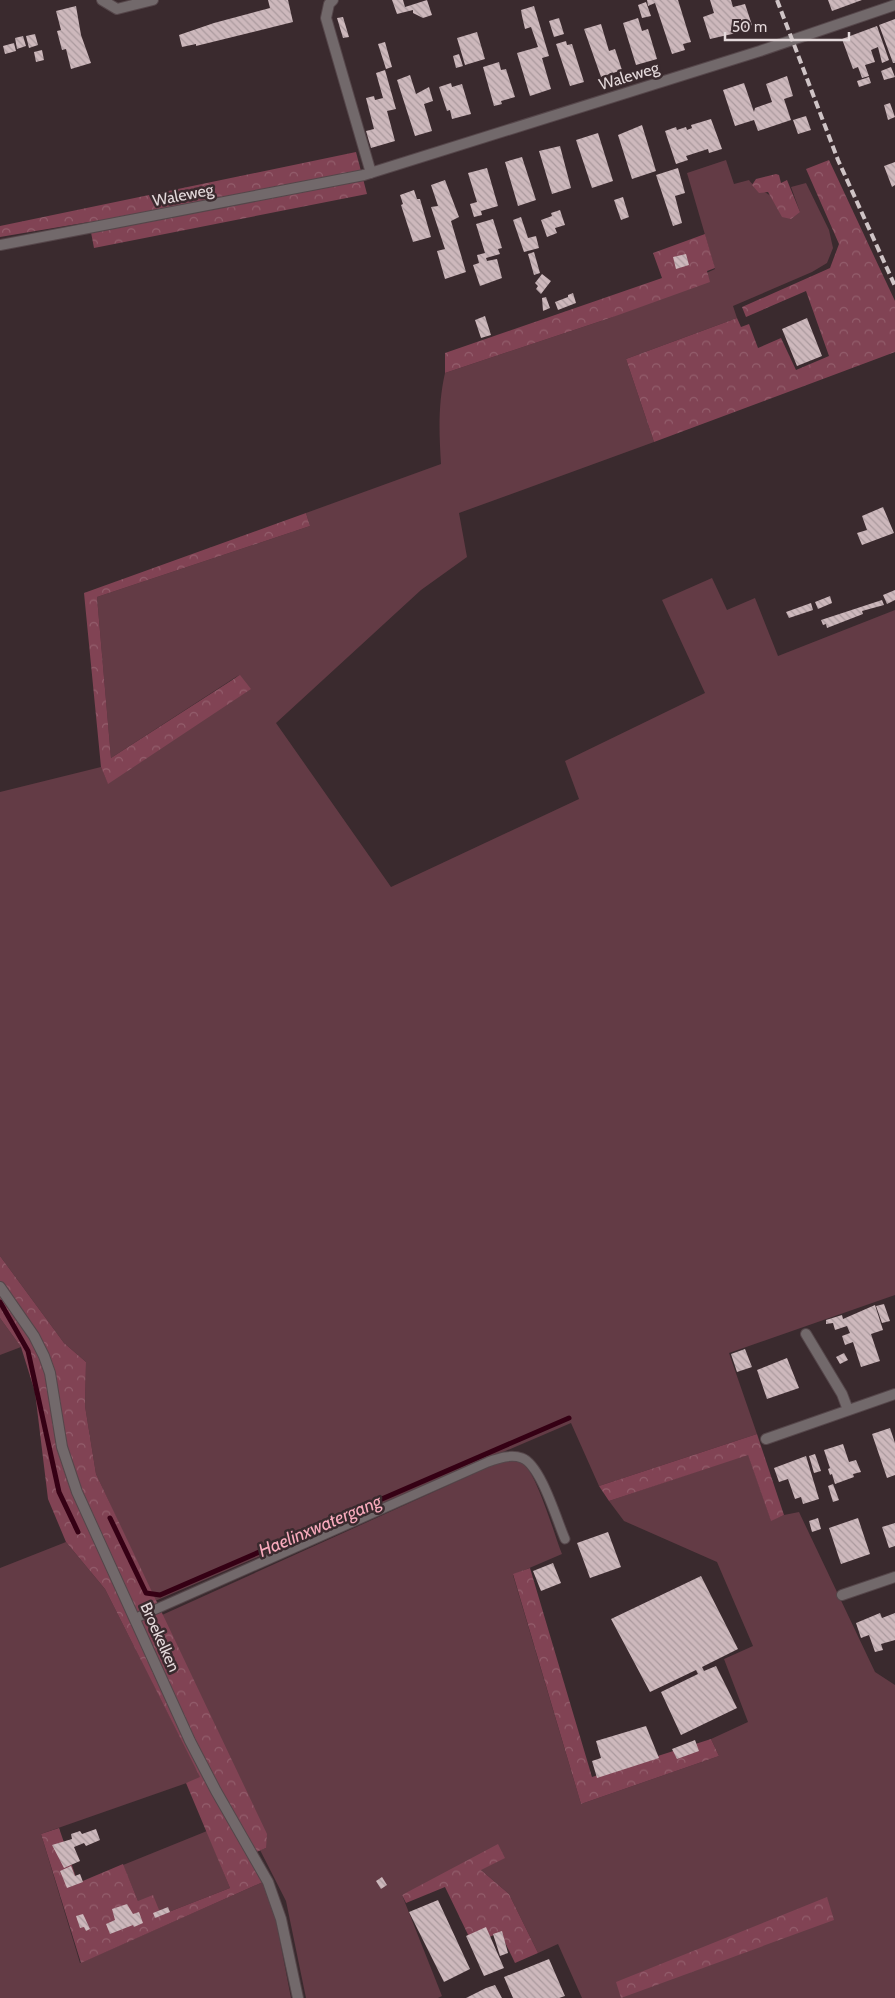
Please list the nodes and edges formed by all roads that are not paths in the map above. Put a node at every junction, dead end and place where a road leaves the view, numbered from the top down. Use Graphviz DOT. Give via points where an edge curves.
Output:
graph roads {
  1 [pos="102,0"];
  2 [pos="153,0"];
  3 [pos="333,0"];
  4 [pos="895,5"];
  5 [pos="371,173"];
  6 [pos="0,245"];
  7 [pos="0,1287"];
  8 [pos="806,1334"];
  9 [pos="895,1394"];
  10 [pos="848,1410"];
  11 [pos="766,1439"];
  12 [pos="565,1540"];
  13 [pos="895,1577"];
  14 [pos="842,1595"];
  15 [pos="136,1618"];
  16 [pos="298,1998"];
  1 -- 2 [label="street" via="117,9"];
  3 -- 5 [label="street" via="326,18"];
  4 -- 5 [label="street, Waleweg" via="760,51"];
  5 -- 6 [label="street, Waleweg"];
  7 -- 15 [label="street, Broekelken" via="44,1356 69,1472"];
  8 -- 10 [label="street"];
  9 -- 10 [label="street"];
  10 -- 11 [label="street"];
  12 -- 15 [label="lane" via="537,1472 523,1458 506,1456"];
  13 -- 14 [label="street"];
  15 -- 16 [label="street, Broekelken" via="194,1749 268,1882 282,1919"];
}
